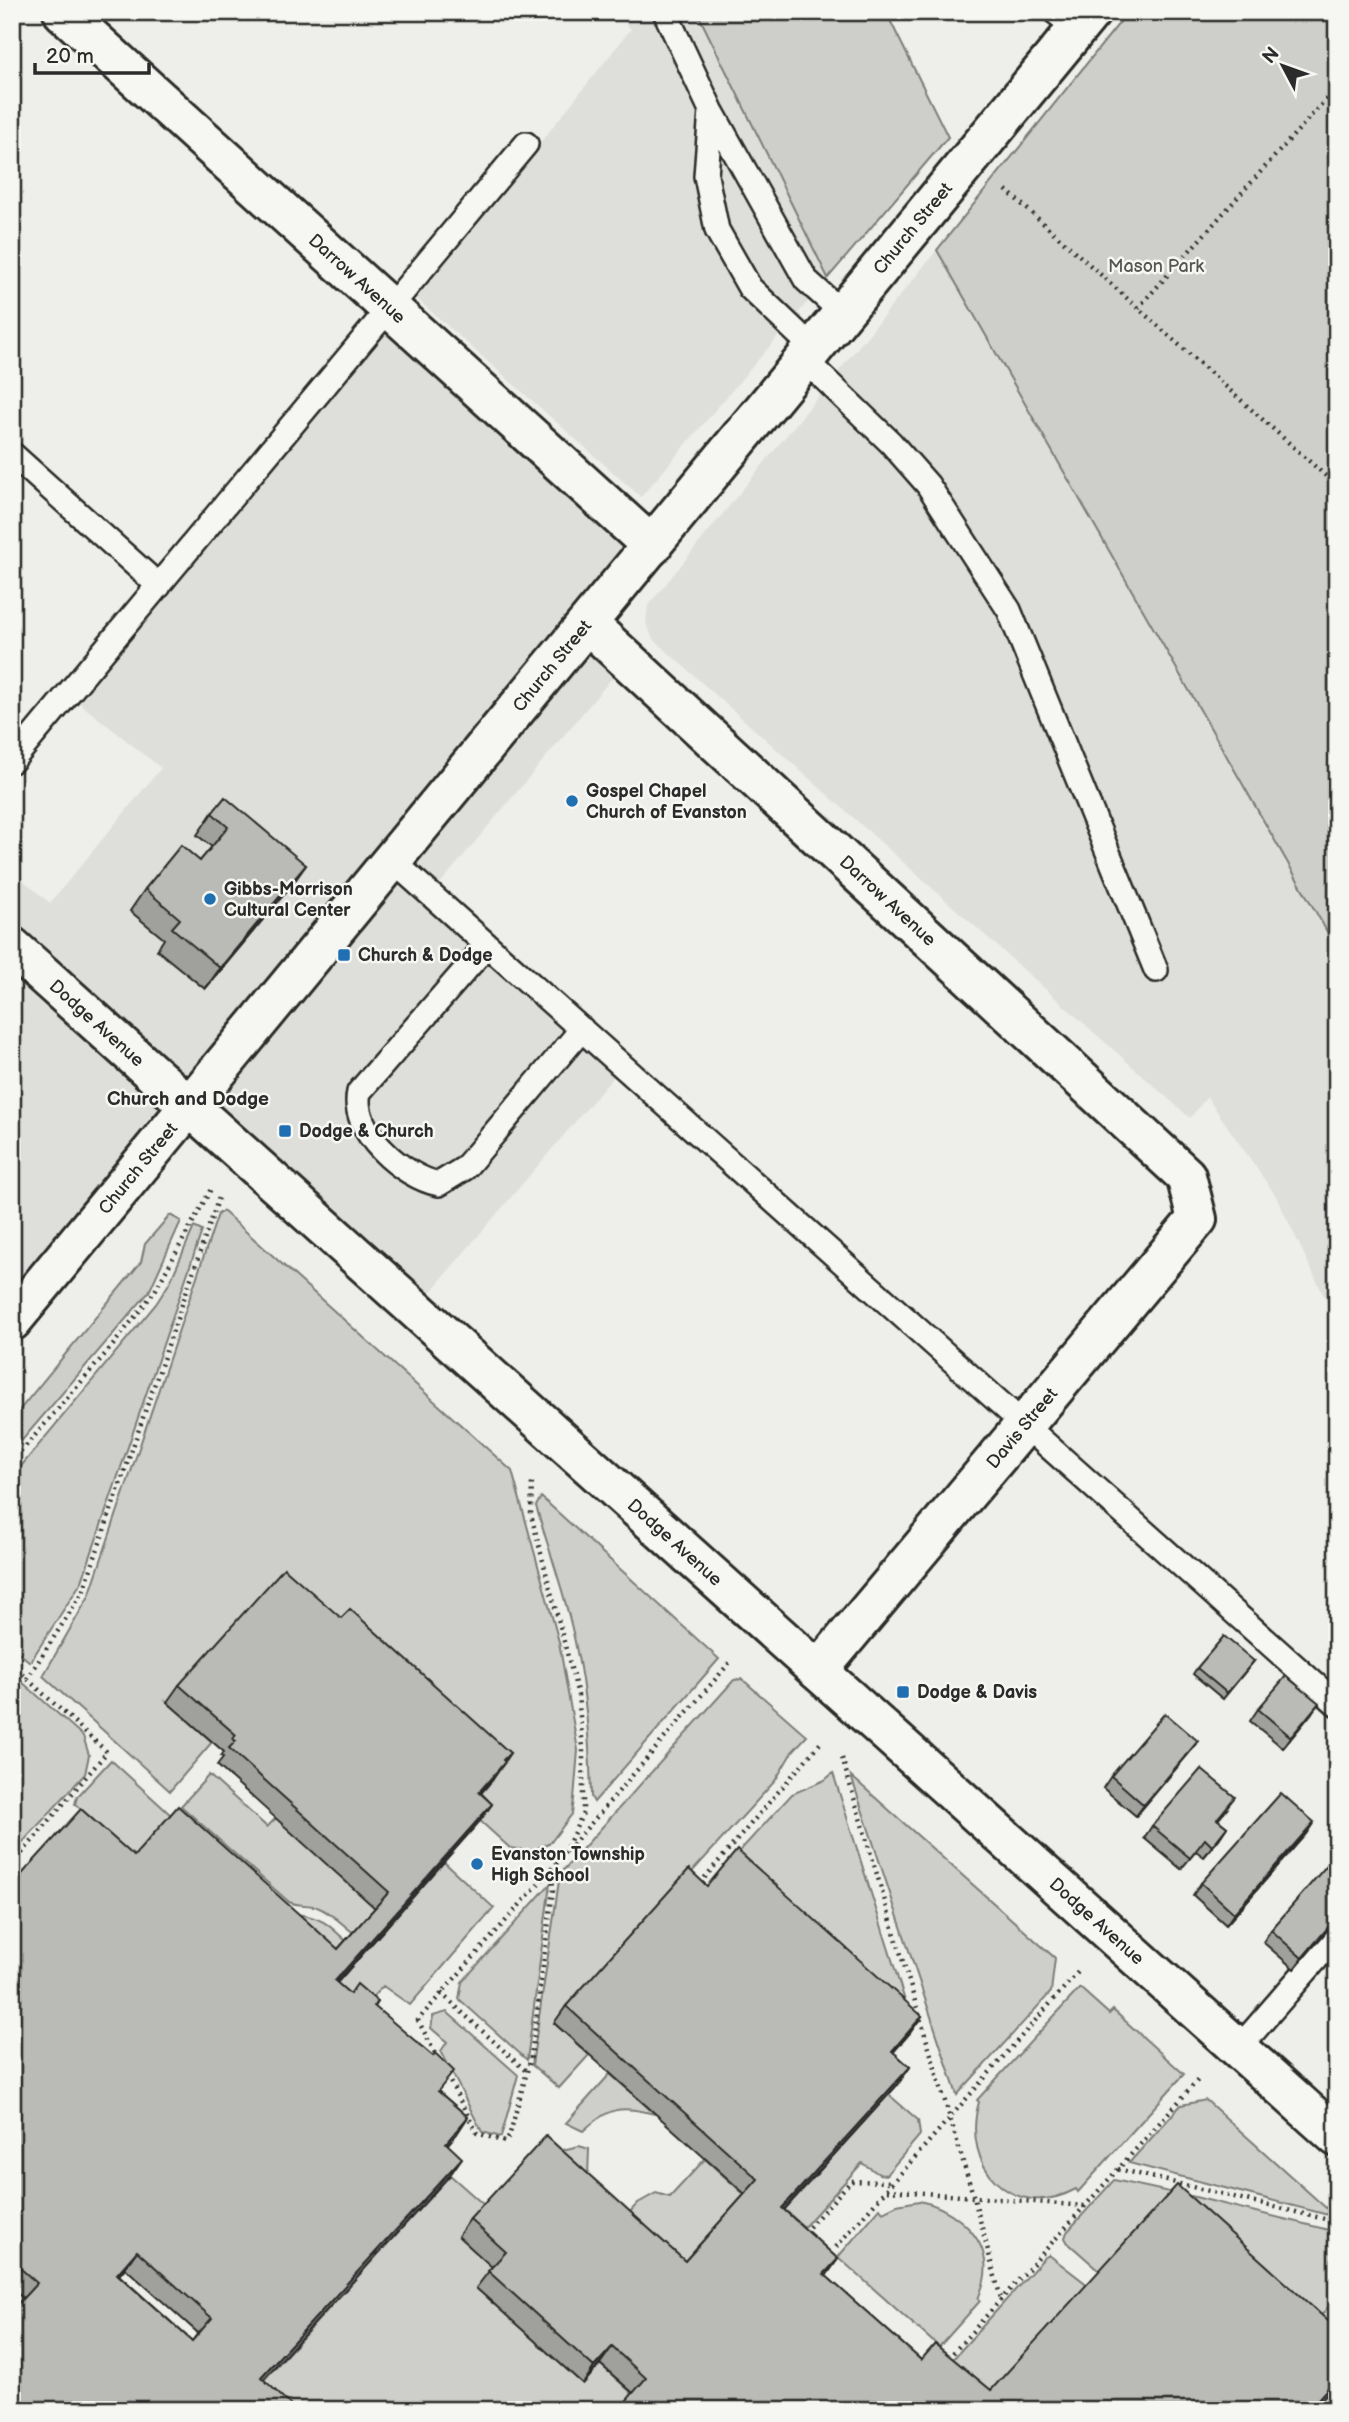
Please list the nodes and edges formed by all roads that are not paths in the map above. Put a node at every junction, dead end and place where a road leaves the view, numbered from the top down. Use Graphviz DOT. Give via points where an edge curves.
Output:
graph roads {
  1 [pos="63,12"];
  2 [pos="665,12"];
  3 [pos="1075,18"];
  4 [pos="711,110"];
  5 [pos="526,144"];
  6 [pos="390,308"];
  7 [pos="844,314"];
  8 [pos="810,355"];
  9 [pos="12,454"];
  10 [pos="652,546"];
  11 [pos="159,586"];
  12 [pos="588,624"];
  13 [pos="12,761"];
  14 [pos="393,861"];
  15 [pos="487,945"];
  16 [pos="12,947"];
  17 [pos="1156,970"];
  18 [pos="582,1029"];
  19 [pos="191,1106"];
  20 [pos="1186,1176"];
  21 [pos="12,1321"];
  22 [pos="1025,1424"];
  23 [pos="818,1671"];
  24 [pos="1337,1704"];
  25 [pos="1337,1935"];
  26 [pos="1239,2048"];
  27 [pos="1337,2137"];
  1 -- 6 [label="street, Darrow Avenue"];
  2 -- 4 [label="lane"];
  3 -- 7 [label="street, Church Street"];
  4 -- 7 [label="lane" via="806,280"];
  4 -- 8 [label="lane" via="706,176 717,230 750,288"];
  5 -- 6 [label="lane"];
  6 -- 10 [label="street, Darrow Avenue"];
  6 -- 11 [label="lane"];
  7 -- 8 [label="street, Church Street"];
  8 -- 10 [label="street, Church Street"];
  8 -- 17 [label="lane" via="928,485 1009,610"];
  9 -- 11 [label="lane"];
  10 -- 12 [label="street, Church Street"];
  11 -- 13 [label="lane"];
  12 -- 14 [label="street, Church Street"];
  12 -- 20 [label="street, Darrow Avenue"];
  14 -- 15 [label="lane"];
  14 -- 19 [label="street, Church Street"];
  15 -- 18 [label="lane"];
  15 -- 18 [label="lane" via="359,1092 360,1118 380,1149 425,1181 439,1184 456,1174"];
  16 -- 19 [label="street, Dodge Avenue"];
  18 -- 22 [label="lane"];
  19 -- 21 [label="street, Church Street"];
  19 -- 23 [label="street, Dodge Avenue"];
  20 -- 22 [label="street, Davis Street" via="1197,1219"];
  22 -- 23 [label="street, Davis Street"];
  22 -- 24 [label="lane"];
  23 -- 26 [label="street, Dodge Avenue"];
  25 -- 26 [label="lane"];
  26 -- 27 [label="street, Dodge Avenue"];
}
